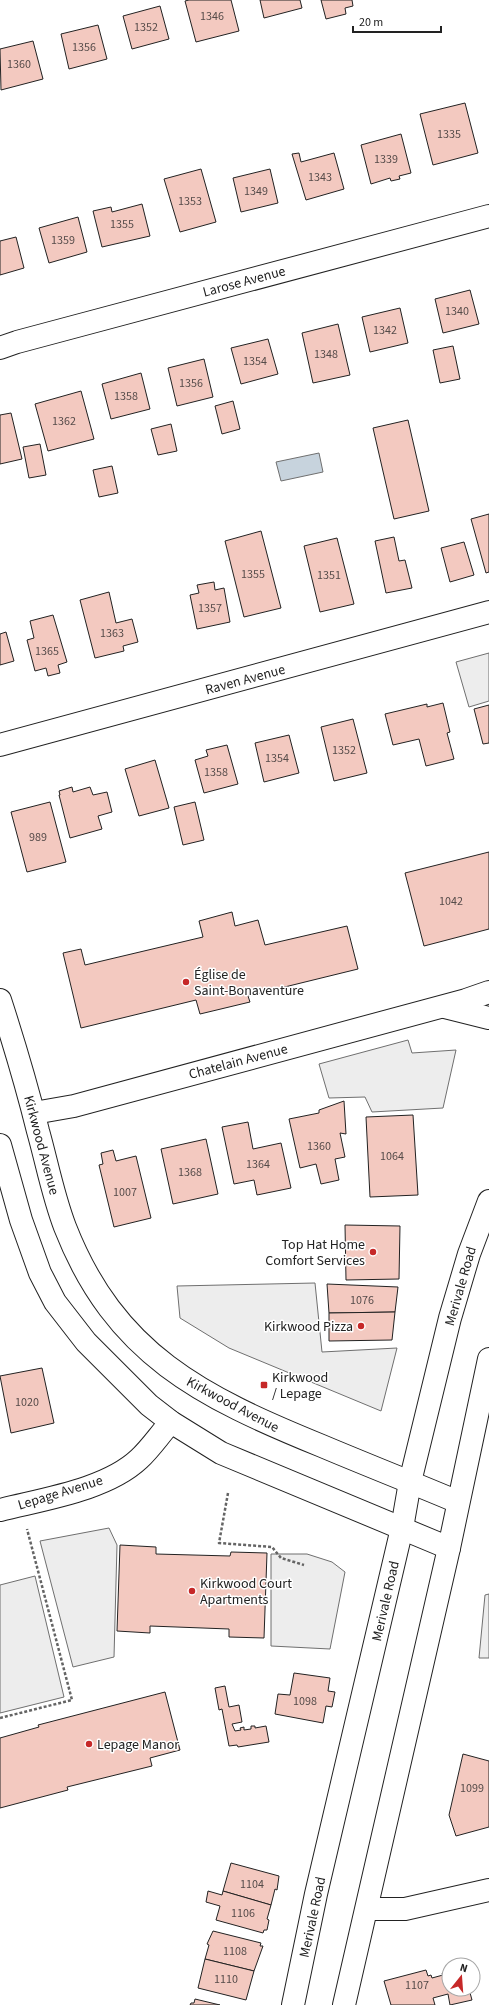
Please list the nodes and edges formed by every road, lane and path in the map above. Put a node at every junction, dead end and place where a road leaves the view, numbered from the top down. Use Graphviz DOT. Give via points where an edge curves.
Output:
graph roads {
  1 [pos="489,216"];
  2 [pos="0,348"];
  3 [pos="489,612"];
  4 [pos="0,745"];
  5 [pos="489,992"];
  6 [pos="0,1000"];
  7 [pos="442,1006"];
  8 [pos="489,1018"];
  9 [pos="34,1113"];
  10 [pos="0,1145"];
  11 [pos="489,1201"];
  12 [pos="489,1358"];
  13 [pos="170,1422"];
  14 [pos="410,1482"];
  15 [pos="228,1493"];
  16 [pos="458,1502"];
  17 [pos="0,1510"];
  18 [pos="402,1528"];
  19 [pos="27,1529"];
  20 [pos="449,1548"];
  21 [pos="304,1565"];
  22 [pos="0,1718"];
  23 [pos="489,1890"];
  24 [pos="367,1910"];
  25 [pos="293,2005"];
  26 [pos="344,2005"];
  1 -- 2 [label="main road, Larose Avenue"];
  3 -- 4 [label="main road, Raven Avenue"];
  5 -- 7 [label="main road, Chatelain Avenue"];
  6 -- 9 [label="main road, Kirkwood Avenue"];
  7 -- 8 [label="main road, Chatelain Avenue"];
  7 -- 9 [label="main road, Chatelain Avenue" via="74,1106"];
  9 -- 14 [label="main road, Kirkwood Avenue" via="64,1226 88,1277 108,1308 126,1329 190,1384 219,1400"];
  10 -- 13 [label="main road" via="21,1220 40,1273 54,1302 100,1357 149,1406"];
  11 -- 14 [label="main road, Merivale Road" via="469,1254 450,1318"];
  12 -- 16 [label="main road"];
  13 -- 17 [label="main road, Lepage Avenue" via="139,1459 113,1476 92,1485"];
  13 -- 18 [label="main road" via="222,1453 250,1466"];
  14 -- 16 [label="main road, Kirkwood Avenue"];
  14 -- 18 [label="main road, Merivale Road"];
  15 -- 21 [label="path" via="219,1543 272,1547 281,1558"];
  16 -- 20 [label="main road"];
  18 -- 20 [label="main road"];
  18 -- 25 [label="main road, Merivale Road" via="316,1894"];
  19 -- 22 [label="path" via="72,1700"];
  20 -- 24 [label="main road"];
  23 -- 24 [label="main road" via="405,1909"];
  24 -- 26 [label="main road"];
}
